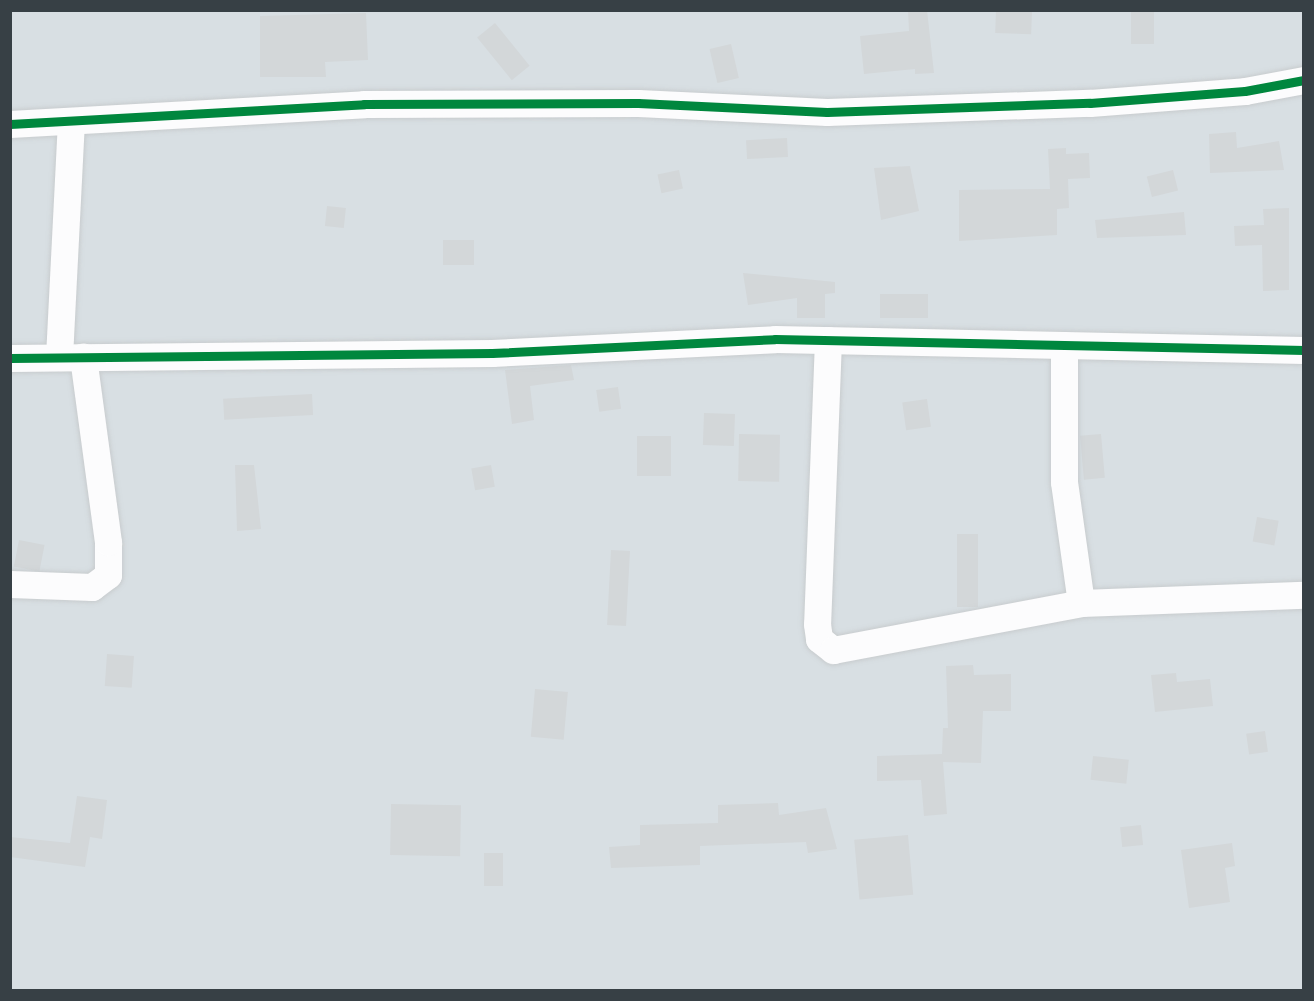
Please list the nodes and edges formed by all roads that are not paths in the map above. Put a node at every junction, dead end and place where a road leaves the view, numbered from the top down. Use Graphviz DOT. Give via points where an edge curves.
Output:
graph roads {
  1 [pos="1304,80"];
  2 [pos="10,124"];
  3 [pos="71,124"];
  4 [pos="828,340"];
  5 [pos="1064,345"];
  6 [pos="1304,350"];
  7 [pos="71,357"];
  8 [pos="10,358"];
  9 [pos="10,584"];
  10 [pos="1304,595"];
  11 [pos="1081,603"];
  1 -- 3 [label="street" via="1245,91 1066,104 828,112 638,103 364,104"];
  2 -- 3 [label="street"];
  3 -- 7 [label="street"];
  4 -- 5 [label="street"];
  4 -- 7 [label="street" via="492,353"];
  4 -- 11 [label="street" via="819,639 833,650"];
  5 -- 6 [label="street"];
  5 -- 11 [label="street" via="1064,482"];
  7 -- 8 [label="street"];
  7 -- 9 [label="street" via="108,542 108,575 92,586"];
  10 -- 11 [label="street"];
}
